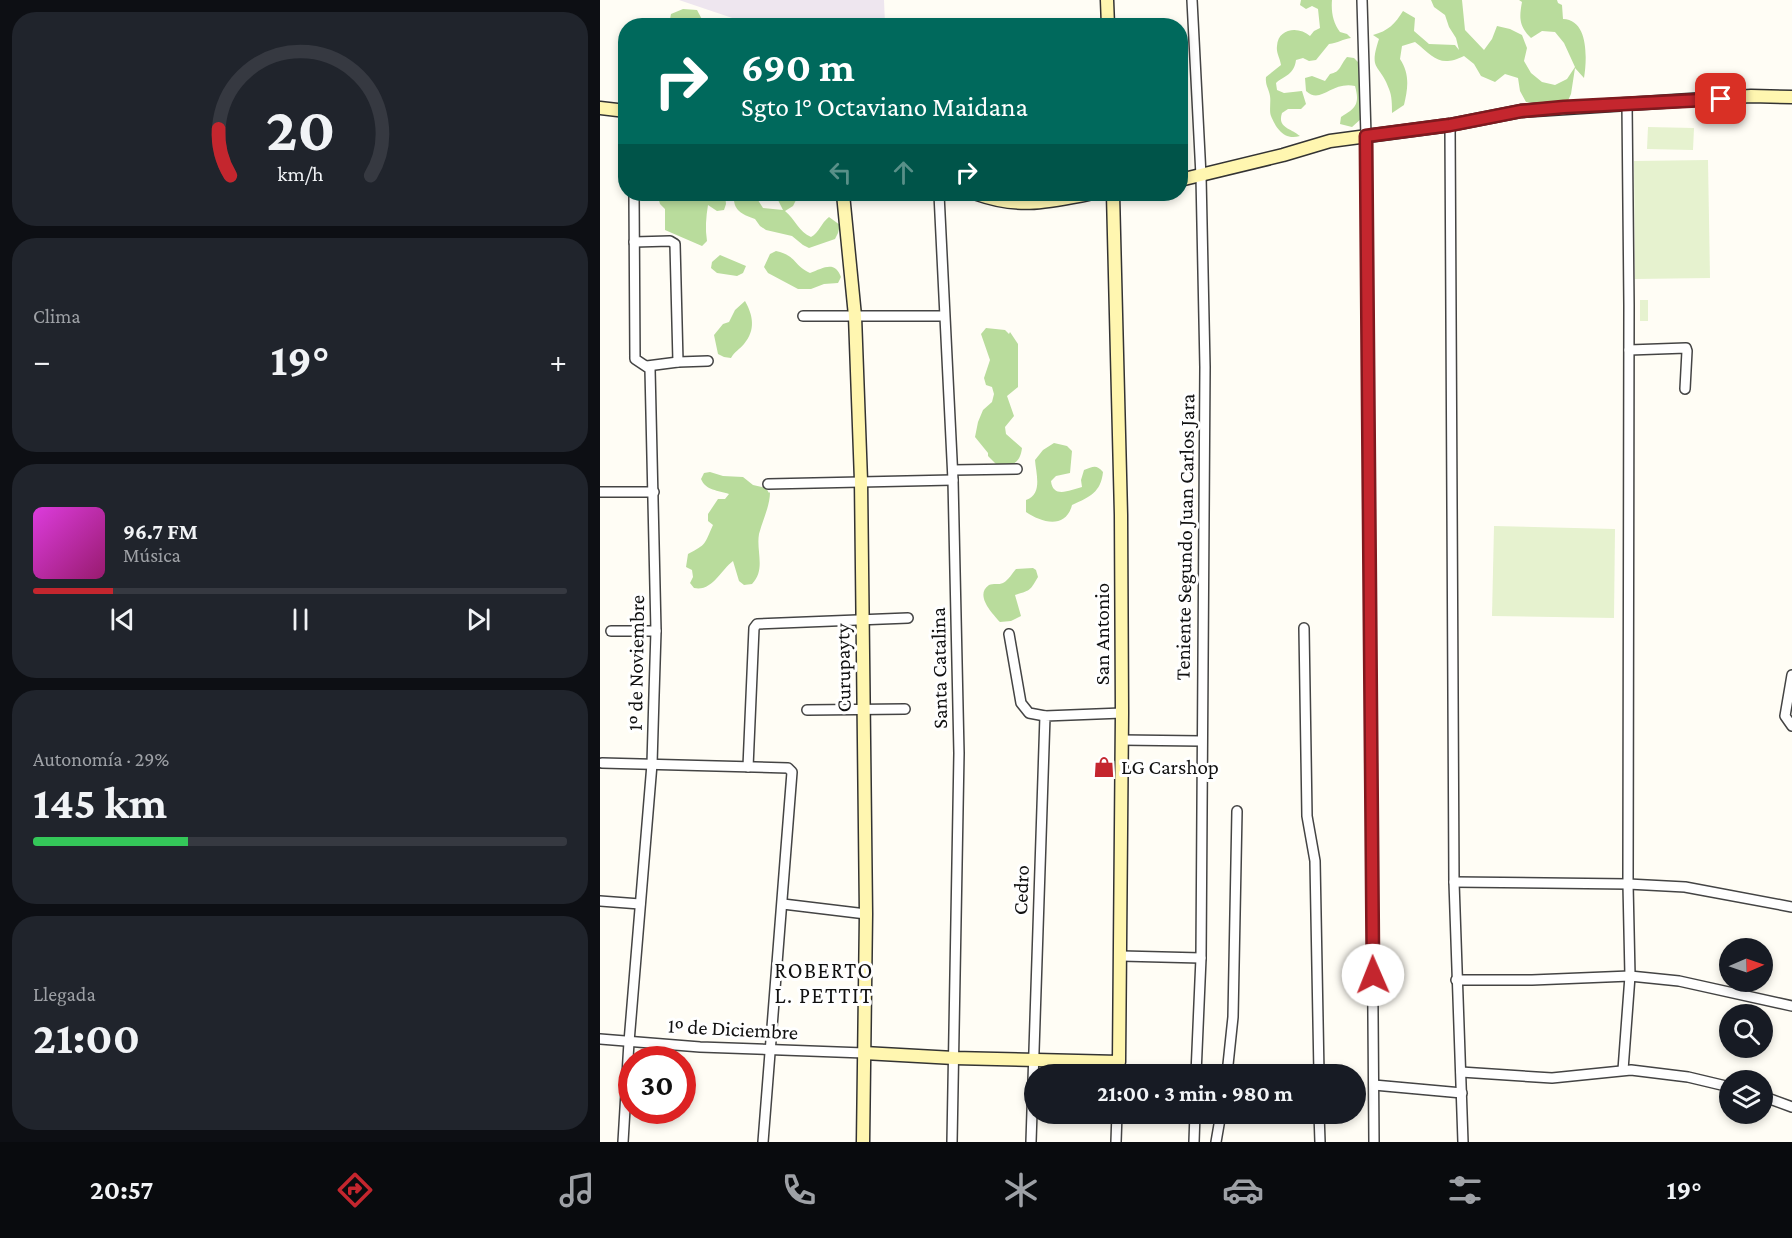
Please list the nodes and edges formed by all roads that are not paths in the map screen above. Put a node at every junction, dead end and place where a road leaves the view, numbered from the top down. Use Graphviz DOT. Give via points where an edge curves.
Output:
graph roads {
  1 [pos="1107,0"];
  2 [pos="1192,0"];
  3 [pos="1362,0"];
  4 [pos="1108,18"];
  5 [pos="1792,97"];
  6 [pos="1627,104"];
  7 [pos="600,108"];
  8 [pos="618,110"];
  9 [pos="1450,125"];
  10 [pos="1366,136"];
  11 [pos="1201,176"];
  12 [pos="1188,178"];
  13 [pos="634,201"];
  14 [pos="844,201"];
  15 [pos="939,201"];
  16 [pos="1002,201"];
  17 [pos="1042,201"];
  18 [pos="1113,201"];
  19 [pos="634,242"];
  20 [pos="803,316"];
  21 [pos="855,316"];
  22 [pos="944,316"];
  23 [pos="1629,351"];
  24 [pos="678,362"];
  25 [pos="708,362"];
  26 [pos="647,366"];
  27 [pos="1685,389"];
  28 [pos="1017,469"];
  29 [pos="953,475"];
  30 [pos="861,481"];
  31 [pos="768,484"];
  32 [pos="600,492"];
  33 [pos="654,492"];
  34 [pos="908,618"];
  35 [pos="862,619"];
  36 [pos="1304,628"];
  37 [pos="611,631"];
  38 [pos="656,631"];
  39 [pos="1009,634"];
  40 [pos="1792,675"];
  41 [pos="807,710"];
  42 [pos="905,710"];
  43 [pos="864,711"];
  44 [pos="1122,713"];
  45 [pos="1045,716"];
  46 [pos="1792,726"];
  47 [pos="1121,740"];
  48 [pos="1202,741"];
  49 [pos="602,763"];
  50 [pos="651,764"];
  51 [pos="748,767"];
  52 [pos="1237,811"];
  53 [pos="1454,882"];
  54 [pos="1628,884"];
  55 [pos="600,901"];
  56 [pos="640,904"];
  57 [pos="783,904"];
  58 [pos="1792,907"];
  59 [pos="866,914"];
  60 [pos="1122,956"];
  61 [pos="1201,958"];
  62 [pos="1630,976"];
  63 [pos="1456,980"];
  64 [pos="1792,1006"];
  65 [pos="600,1039"];
  66 [pos="629,1041"];
  67 [pos="769,1049"];
  68 [pos="864,1053"];
  69 [pos="954,1058"];
  70 [pos="1033,1060"];
  71 [pos="1076,1064"];
  72 [pos="1119,1064"];
  73 [pos="1196,1064"];
  74 [pos="1228,1064"];
  75 [pos="1319,1064"];
  76 [pos="1623,1070"];
  77 [pos="1461,1072"];
  78 [pos="1719,1084"];
  79 [pos="1374,1085"];
  80 [pos="1462,1093"];
  81 [pos="1773,1099"];
  82 [pos="1792,1107"];
  83 [pos="1117,1124"];
  84 [pos="1195,1124"];
  85 [pos="1219,1124"];
  86 [pos="1319,1124"];
  87 [pos="623,1142"];
  88 [pos="763,1142"];
  89 [pos="863,1142"];
  90 [pos="952,1142"];
  91 [pos="1030,1142"];
  92 [pos="1116,1142"];
  93 [pos="1194,1142"];
  94 [pos="1216,1142"];
  95 [pos="1320,1142"];
  96 [pos="1374,1142"];
  97 [pos="1462,1142"];
  1 -- 4 [label="street"];
  2 -- 11 [label="street, Teniente Segundo Juan Carlos Jara"];
  3 -- 10 [label="street"];
  5 -- 6 [label="street"];
  6 -- 9 [label="street" via="1521,111"];
  6 -- 23 [label="street"];
  7 -- 8 [label="street"];
  9 -- 10 [label="street"];
  9 -- 53 [label="street"];
  10 -- 11 [label="street" via="1330,141"];
  10 -- 79 [label="street"];
  11 -- 12 [label="street"];
  11 -- 48 [label="street, Teniente Segundo Juan Carlos Jara" via="1205,367"];
  13 -- 19 [label="street, 1º de Noviembre"];
  14 -- 21 [label="street, Curupayty"];
  15 -- 22 [label="street, Santa Catalina"];
  16 -- 17 [label="street"];
  18 -- 44 [label="street, San Antonio"];
  19 -- 24 [label="street" via="675,244"];
  19 -- 26 [label="street, 1º de Noviembre" via="635,359"];
  20 -- 21 [label="street"];
  21 -- 22 [label="street"];
  21 -- 30 [label="street, Curupayty"];
  22 -- 29 [label="street, Santa Catalina"];
  23 -- 27 [label="street" via="1686,348"];
  23 -- 54 [label="street"];
  24 -- 25 [label="street"];
  24 -- 26 [label="street"];
  26 -- 33 [label="street, 1º de Noviembre"];
  28 -- 29 [label="street"];
  29 -- 30 [label="street"];
  29 -- 69 [label="street, Santa Catalina" via="959,753"];
  30 -- 31 [label="street"];
  30 -- 35 [label="street, Curupayty"];
  32 -- 33 [label="street"];
  33 -- 38 [label="street, 1º de Noviembre"];
  34 -- 35 [label="street"];
  35 -- 43 [label="street, Curupayty"];
  35 -- 51 [label="street" via="762,623 754,628"];
  36 -- 75 [label="street" via="1307,816 1315,861"];
  37 -- 38 [label="street"];
  38 -- 50 [label="street, 1º de Noviembre"];
  39 -- 45 [label="street" via="1021,703 1029,713"];
  40 -- 46 [label="street" via="1785,716"];
  41 -- 43 [label="street"];
  42 -- 43 [label="street"];
  43 -- 59 [label="street, Curupayty"];
  44 -- 45 [label="street"];
  44 -- 47 [label="street, San Antonio"];
  45 -- 70 [label="street, Cedro"];
  47 -- 48 [label="street"];
  47 -- 60 [label="street, San Antonio"];
  48 -- 61 [label="street, Teniente Segundo Juan Carlos Jara"];
  49 -- 50 [label="street"];
  50 -- 51 [label="street"];
  50 -- 56 [label="street, 1º de Noviembre"];
  51 -- 57 [label="street" via="788,768 792,772"];
  52 -- 74 [label="street" via="1233,1017"];
  53 -- 54 [label="street"];
  53 -- 63 [label="street"];
  54 -- 58 [label="street" via="1685,887"];
  54 -- 62 [label="street"];
  55 -- 56 [label="street"];
  56 -- 66 [label="street, 1º de Noviembre"];
  57 -- 59 [label="street"];
  57 -- 67 [label="street"];
  59 -- 68 [label="street, Curupayty"];
  60 -- 61 [label="street"];
  60 -- 72 [label="street, San Antonio"];
  61 -- 73 [label="street, Teniente Segundo Juan Carlos Jara"];
  62 -- 63 [label="street"];
  62 -- 64 [label="street" via="1679,981"];
  62 -- 76 [label="street"];
  63 -- 77 [label="street"];
  65 -- 66 [label="street, 1º de Diciembre"];
  66 -- 67 [label="street, 1º de Diciembre"];
  66 -- 87 [label="street, 1º de Noviembre"];
  67 -- 68 [label="street, 1º de Diciembre"];
  67 -- 88 [label="street"];
  68 -- 69 [label="street"];
  68 -- 89 [label="street, Curupayty"];
  69 -- 70 [label="street"];
  69 -- 90 [label="street, Santa Catalina"];
  70 -- 71 [label="street"];
  70 -- 91 [label="street, Cedro"];
  76 -- 77 [label="street" via="1552,1078"];
  76 -- 78 [label="street"];
  77 -- 80 [label="street"];
  79 -- 80 [label="street"];
  79 -- 96 [label="street"];
  80 -- 97 [label="street"];
  81 -- 82 [label="street"];
  83 -- 92 [label="street"];
  84 -- 93 [label="street"];
  85 -- 94 [label="street"];
  86 -- 95 [label="street"];
}
